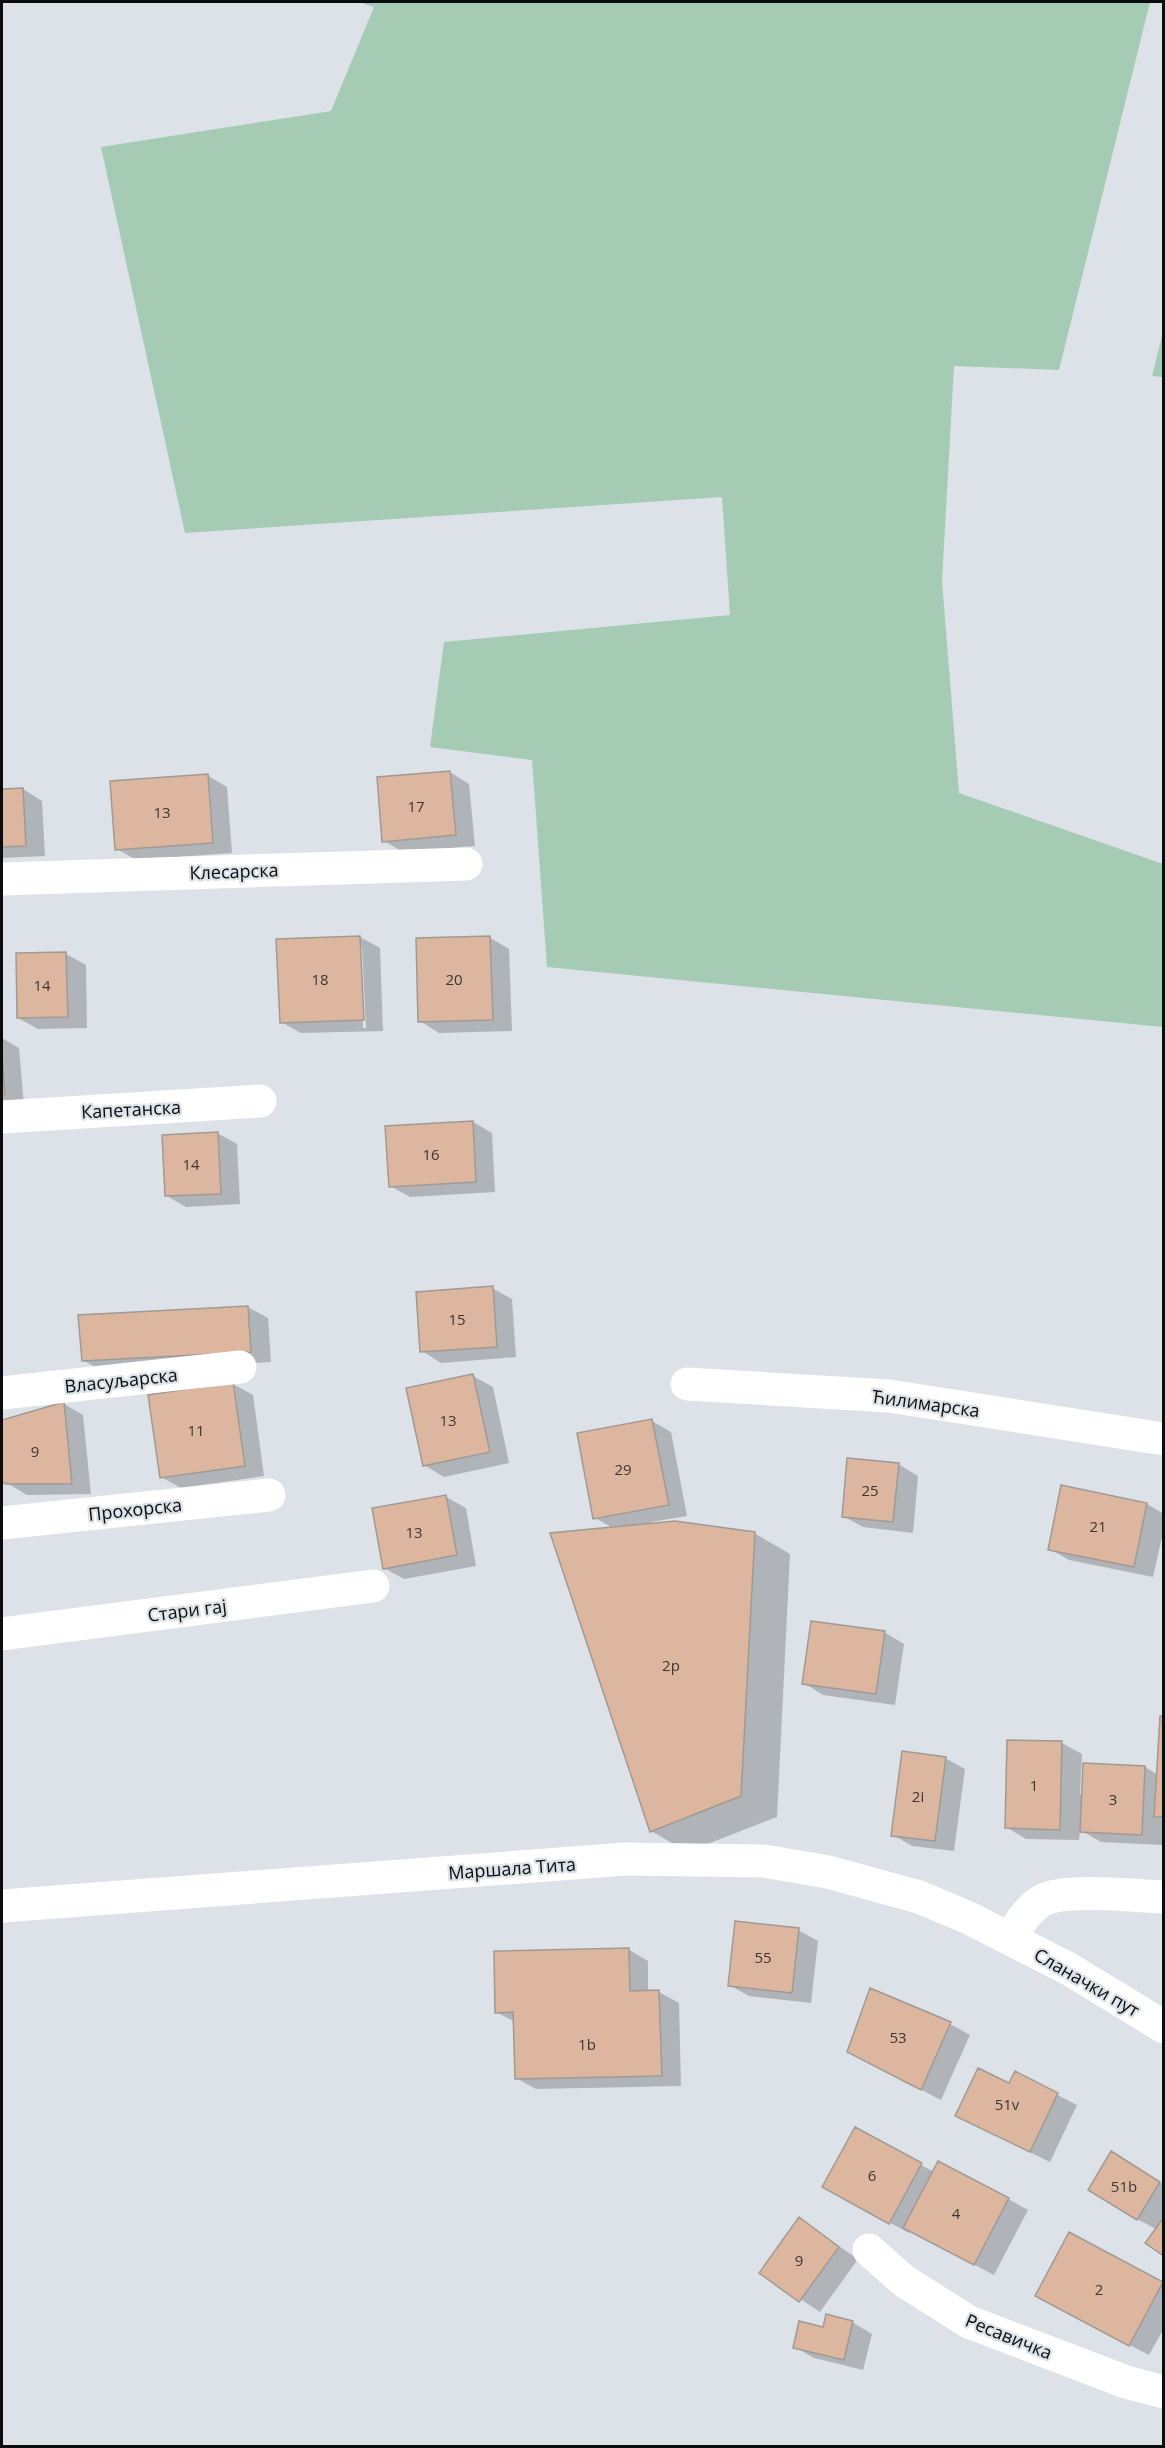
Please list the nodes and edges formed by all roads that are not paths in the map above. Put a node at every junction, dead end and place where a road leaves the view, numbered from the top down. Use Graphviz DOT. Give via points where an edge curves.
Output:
graph roads {
  1 [pos="466,864"];
  2 [pos="2,879"];
  3 [pos="260,1101"];
  4 [pos="2,1117"];
  5 [pos="240,1367"];
  6 [pos="687,1384"];
  7 [pos="2,1393"];
  8 [pos="1164,1439"];
  9 [pos="269,1495"];
  10 [pos="2,1522"];
  11 [pos="373,1586"];
  12 [pos="2,1634"];
  13 [pos="1164,1897"];
  14 [pos="2,1906"];
  15 [pos="1010,1938"];
  16 [pos="1164,2027"];
  17 [pos="869,2250"];
  18 [pos="1164,2392"];
  1 -- 2 [label="street, Клесарска"];
  3 -- 4 [label="street, Капетанска"];
  5 -- 7 [label="street, Власуљарска"];
  6 -- 8 [label="street, Ћилимарска" via="889,1396"];
  9 -- 10 [label="street, Прохорска"];
  11 -- 12 [label="street, Стари гај"];
  13 -- 15 [label="street" via="1078,1893 1043,1900 1024,1916"];
  14 -- 15 [label="street, Маршала Тита" via="614,1860 709,1859 764,1861 870,1882 919,1897"];
  15 -- 16 [label="street, Сланачки пут"];
  17 -- 18 [label="street, Ресавичка" via="904,2281 969,2322 1126,2382"];
}
